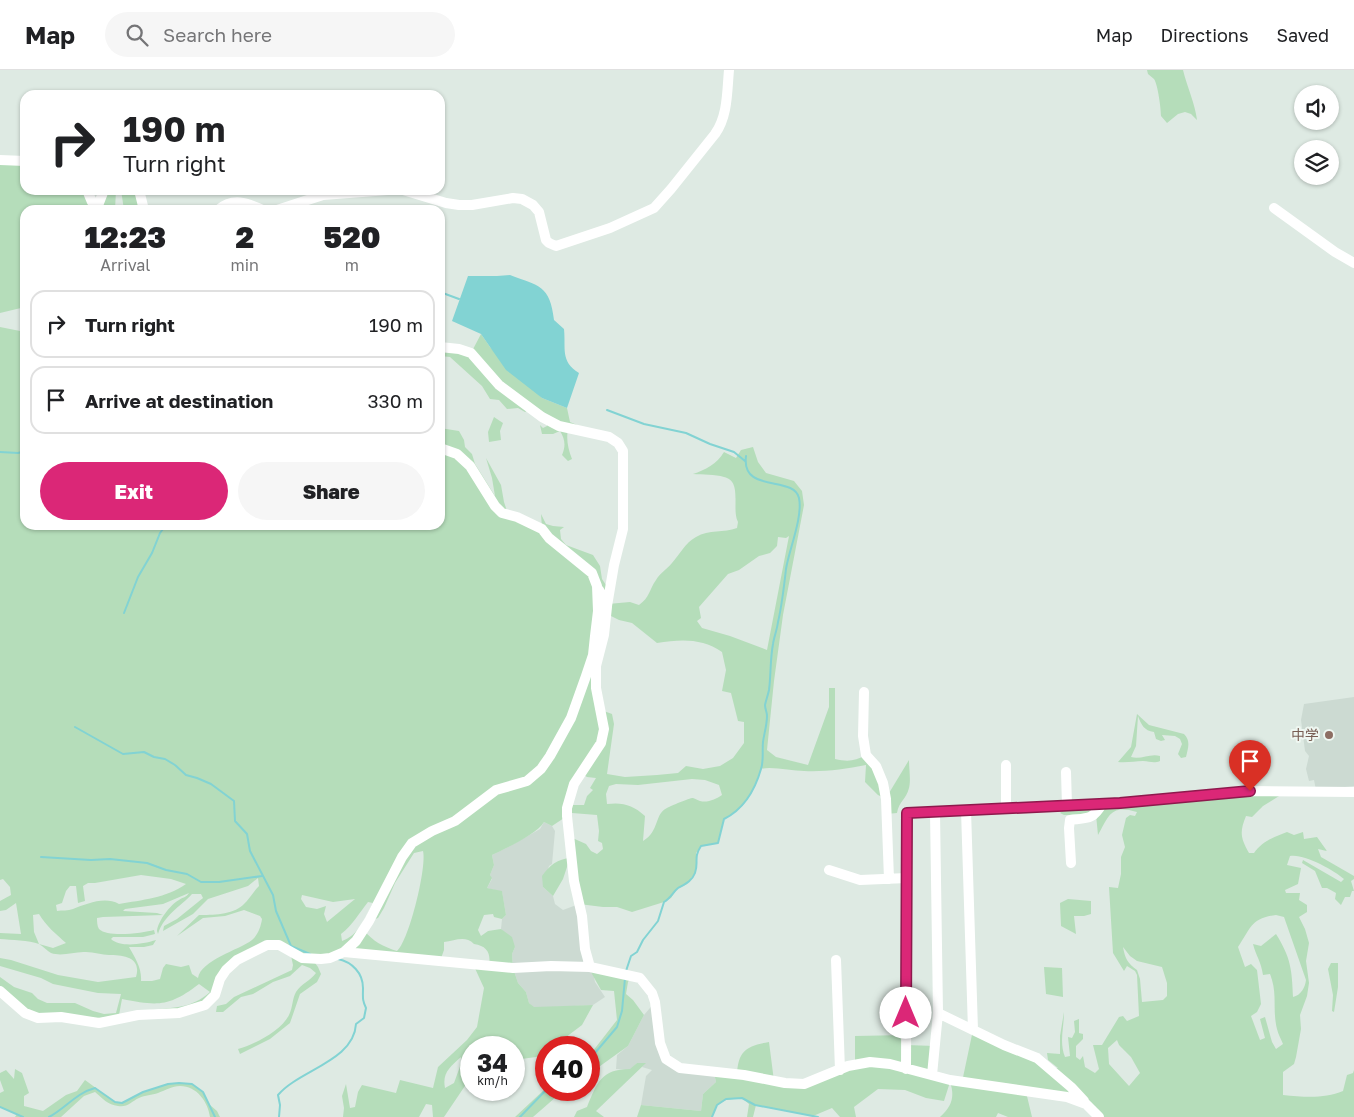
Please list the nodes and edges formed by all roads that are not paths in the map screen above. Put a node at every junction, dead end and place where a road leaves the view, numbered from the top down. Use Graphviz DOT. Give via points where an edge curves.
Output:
graph roads {
  1 [pos="729,70"];
  2 [pos="0,160"];
  3 [pos="20,160"];
  4 [pos="89,195"];
  5 [pos="102,195"];
  6 [pos="323,195"];
  7 [pos="420,195"];
  8 [pos="226,205"];
  9 [pos="249,205"];
  10 [pos="292,205"];
  11 [pos="1274,208"];
  12 [pos="1354,262"];
  13 [pos="445,348"];
  14 [pos="445,450"];
  15 [pos="597,586"];
  16 [pos="607,607"];
  17 [pos="864,692"];
  18 [pos="1006,765"];
  19 [pos="1066,772"];
  20 [pos="1354,792"];
  21 [pos="1102,804"];
  22 [pos="1067,806"];
  23 [pos="1006,809"];
  24 [pos="966,810"];
  25 [pos="935,812"];
  26 [pos="1071,863"];
  27 [pos="829,870"];
  28 [pos="907,878"];
  29 [pos="888,879"];
  30 [pos="344,952"];
  31 [pos="836,960"];
  32 [pos="590,967"];
  33 [pos="0,991"];
  34 [pos="938,1013"];
  35 [pos="974,1030"];
  36 [pos="906,1069"];
  37 [pos="840,1070"];
  38 [pos="932,1076"];
  39 [pos="1086,1104"];
  40 [pos="1100,1117"];
  1 -- 7 [label="street" via="723,117 715,134 658,205 610,228 556,246 546,240 539,212 522,199 459,205"];
  2 -- 3 [label="street"];
  4 -- 5 [label="street" via="92,202 99,204"];
  6 -- 10 [label="street"];
  8 -- 9 [label="street" via="240,202"];
  11 -- 12 [label="street"];
  13 -- 16 [label="street" via="471,353 499,386 542,417 576,431 609,437 623,451 623,529"];
  14 -- 15 [label="street" via="457,454 470,466 502,513 542,529 592,573"];
  15 -- 16 [label="street"];
  15 -- 30 [label="street" via="598,611 592,655 571,718 550,756 527,781 496,790 455,821 412,843 370,921"];
  16 -- 32 [label="street" via="596,666 596,688 604,729 601,743 574,784 567,816 574,881"];
  17 -- 29 [label="street" via="866,755 876,766 886,799"];
  18 -- 23 [label="street"];
  19 -- 22 [label="street"];
  20 -- 21 [label="street" via="1250,791"];
  21 -- 22 [label="street"];
  21 -- 26 [label="street" via="1096,815 1070,820"];
  22 -- 23 [label="street"];
  23 -- 24 [label="street"];
  24 -- 25 [label="street"];
  24 -- 35 [label="street"];
  25 -- 28 [label="street" via="907,813"];
  25 -- 34 [label="street"];
  27 -- 29 [label="street" via="860,880"];
  28 -- 29 [label="street"];
  28 -- 36 [label="street"];
  30 -- 32 [label="street" via="513,968"];
  30 -- 33 [label="street" via="330,958 302,958 279,945 267,945 237,960 220,979 215,995 205,1005 179,1013 138,1015 99,1023 61,1017 38,1018 24,1013"];
  31 -- 37 [label="street"];
  32 -- 37 [label="street" via="640,978 655,1002 660,1043 666,1059 680,1068 804,1084"];
  34 -- 35 [label="street"];
  34 -- 38 [label="street"];
  35 -- 39 [label="street" via="1037,1058"];
  36 -- 37 [label="street" via="870,1062"];
  36 -- 38 [label="street"];
  38 -- 39 [label="street" via="1067,1097"];
  39 -- 40 [label="street"];
}
